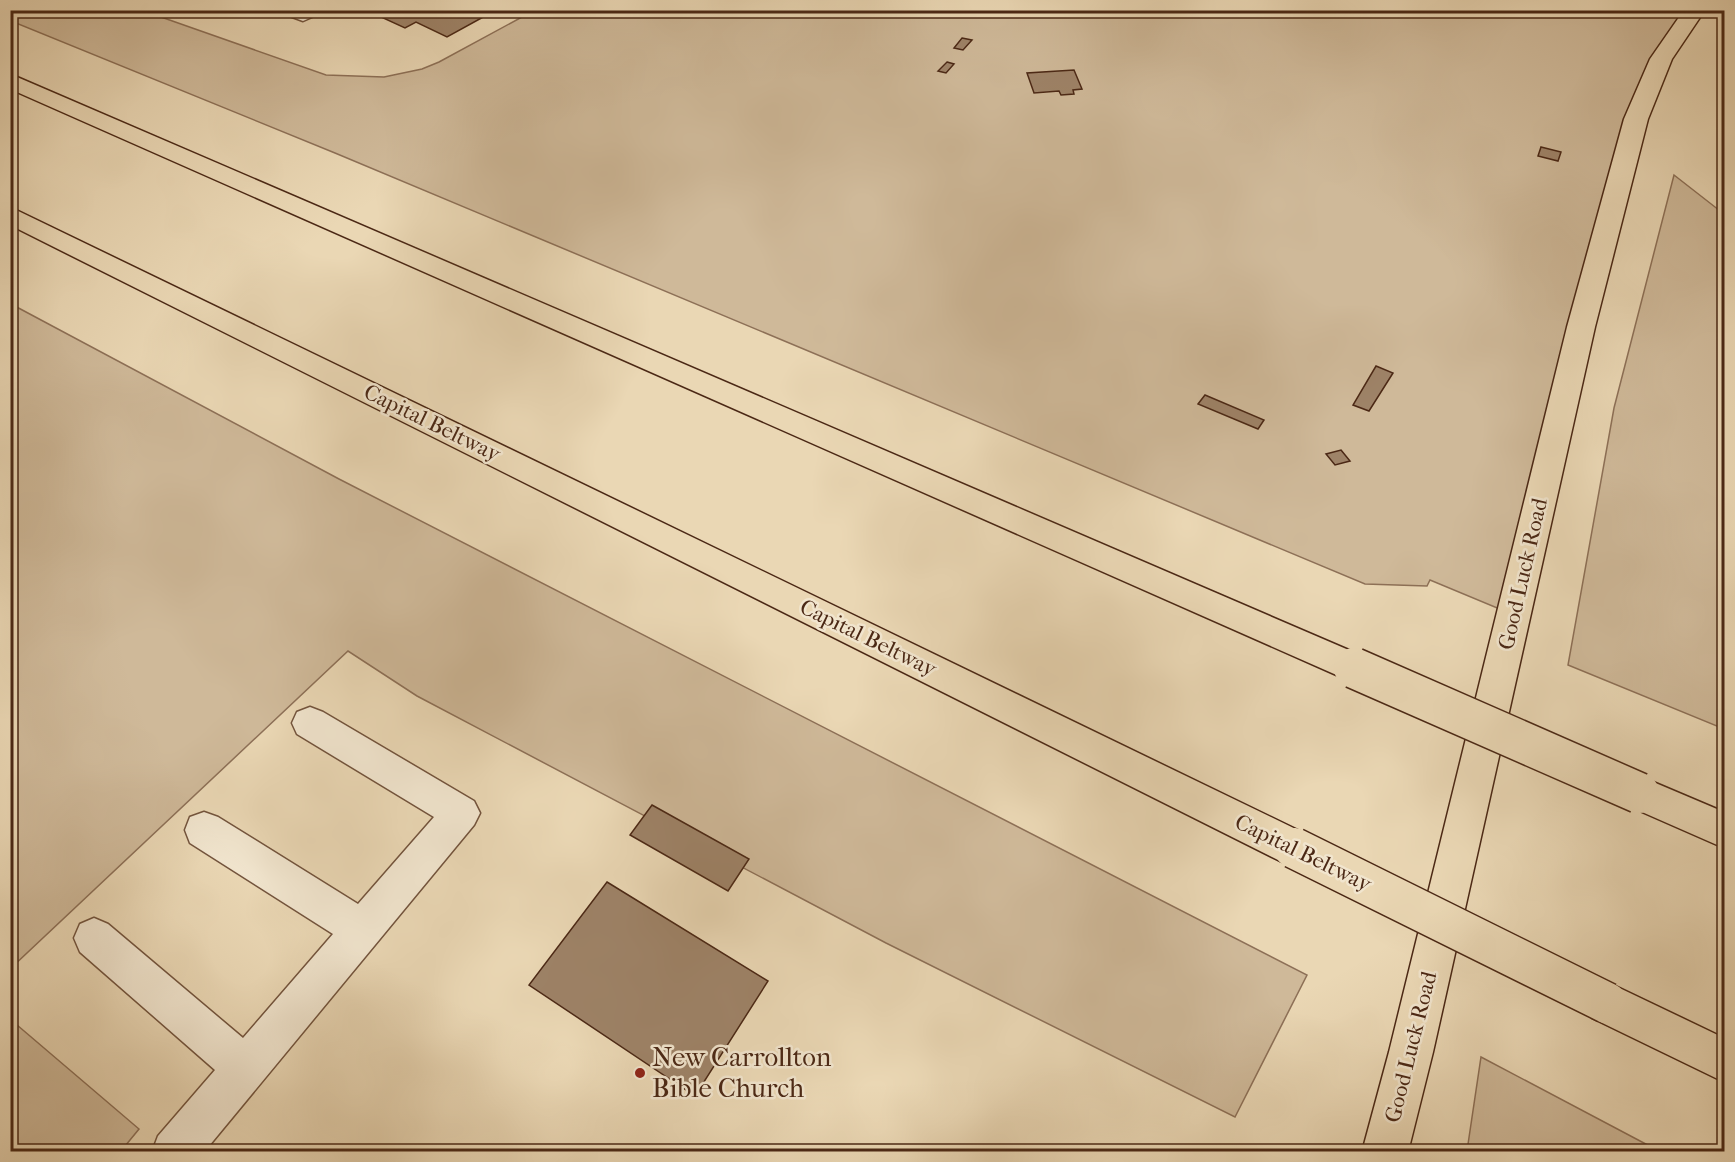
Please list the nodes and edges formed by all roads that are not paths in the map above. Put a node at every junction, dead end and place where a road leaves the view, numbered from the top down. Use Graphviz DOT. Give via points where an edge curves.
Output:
graph roads {
  1 [pos="291,10"];
  2 [pos="312,10"];
  3 [pos="1695,10"];
  4 [pos="10,81"];
  5 [pos="10,215"];
  6 [pos="310,723"];
  7 [pos="204,830"];
  8 [pos="1725,830"];
  9 [pos="362,929"];
  10 [pos="94,938"];
  11 [pos="1725,1061"];
  12 [pos="245,1068"];
  13 [pos="174,1152"];
  14 [pos="1385,1152"];
  1 -- 2 [label="lane" via="303,15"];
  3 -- 14 [label="main road, Good Luck Road" via="1661,59 1636,119 1581,327"];
  4 -- 8 [label="main road, bridge"];
  5 -- 11 [label="main road, Capital Beltway, bridge"];
  6 -- 9 [label="lane" via="461,813"];
  7 -- 9 [label="lane"];
  9 -- 12 [label="lane"];
  10 -- 12 [label="lane"];
  12 -- 13 [label="lane"];
}
